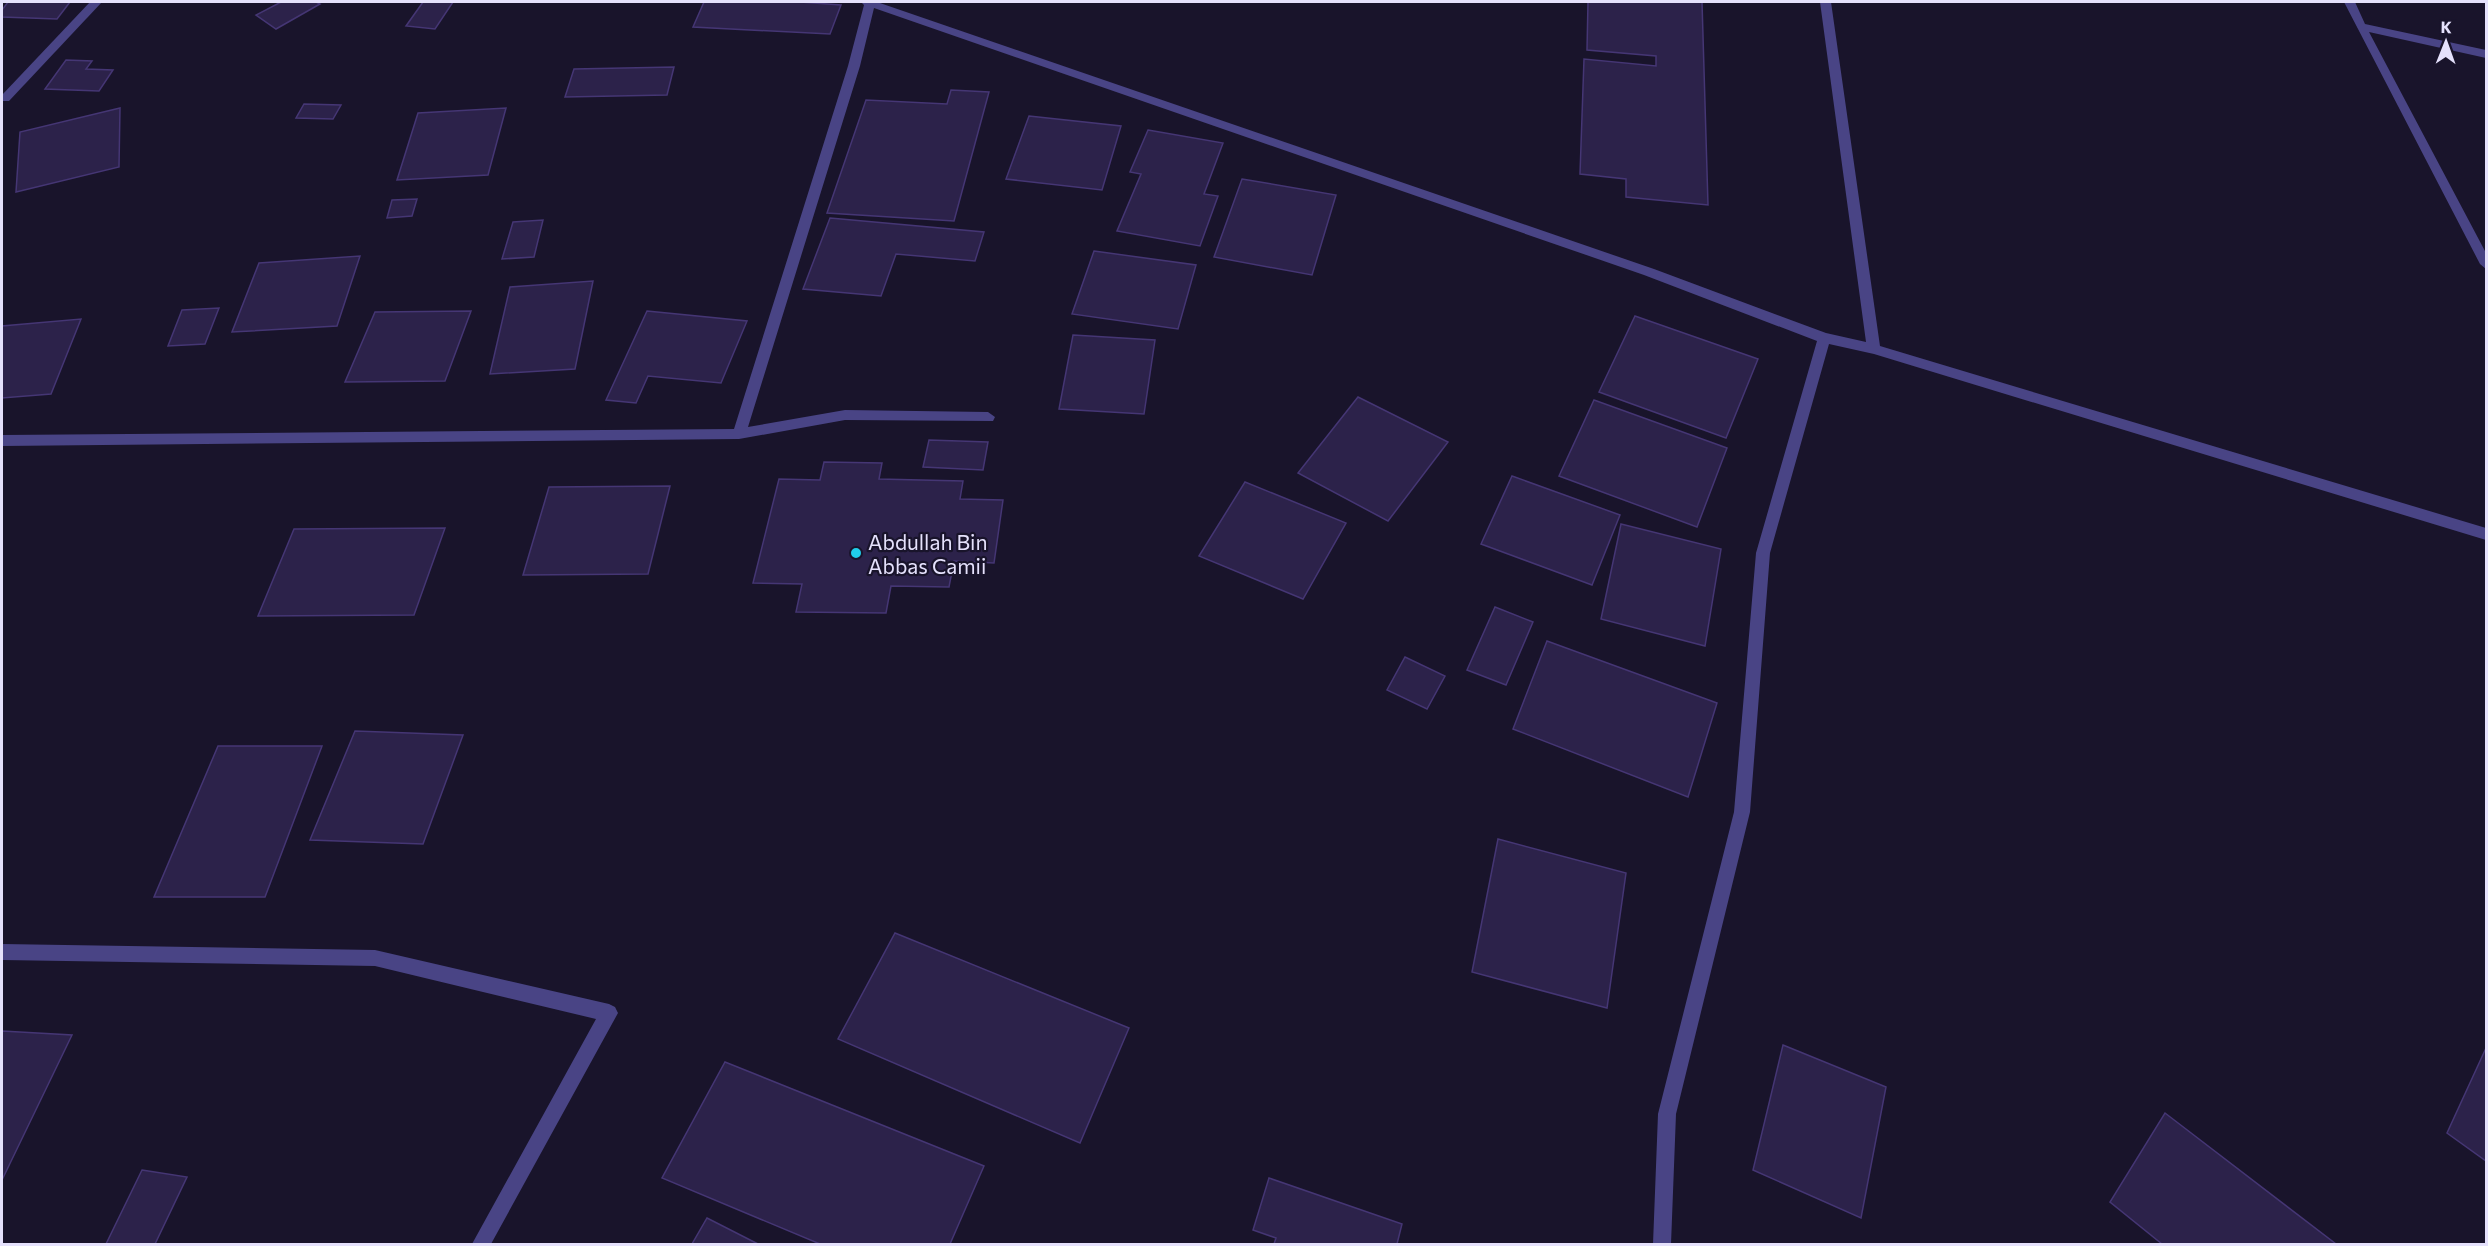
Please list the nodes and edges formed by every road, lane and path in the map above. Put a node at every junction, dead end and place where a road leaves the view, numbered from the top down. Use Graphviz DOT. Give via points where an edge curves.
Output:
graph roads {
  1 [pos="96,2"];
  2 [pos="868,2"];
  3 [pos="1826,2"];
  4 [pos="2350,2"];
  5 [pos="2361,27"];
  6 [pos="2487,54"];
  7 [pos="5,98"];
  8 [pos="2487,264"];
  9 [pos="1824,338"];
  10 [pos="1874,349"];
  11 [pos="987,417"];
  12 [pos="739,434"];
  13 [pos="2,441"];
  14 [pos="2487,534"];
  15 [pos="2,952"];
  16 [pos="481,1245"];
  17 [pos="1662,1245"];
  1 -- 7 [label="street"];
  2 -- 9 [label="street" via="1649,272"];
  2 -- 12 [label="street" via="854,66"];
  3 -- 10 [label="street"];
  4 -- 5 [label="street"];
  5 -- 6 [label="street"];
  5 -- 8 [label="street"];
  9 -- 10 [label="street"];
  9 -- 17 [label="street" via="1763,553 1742,812 1667,1113"];
  10 -- 14 [label="street"];
  11 -- 12 [label="street" via="845,415"];
  12 -- 13 [label="street"];
  15 -- 16 [label="street" via="375,958 609,1013"];
}
